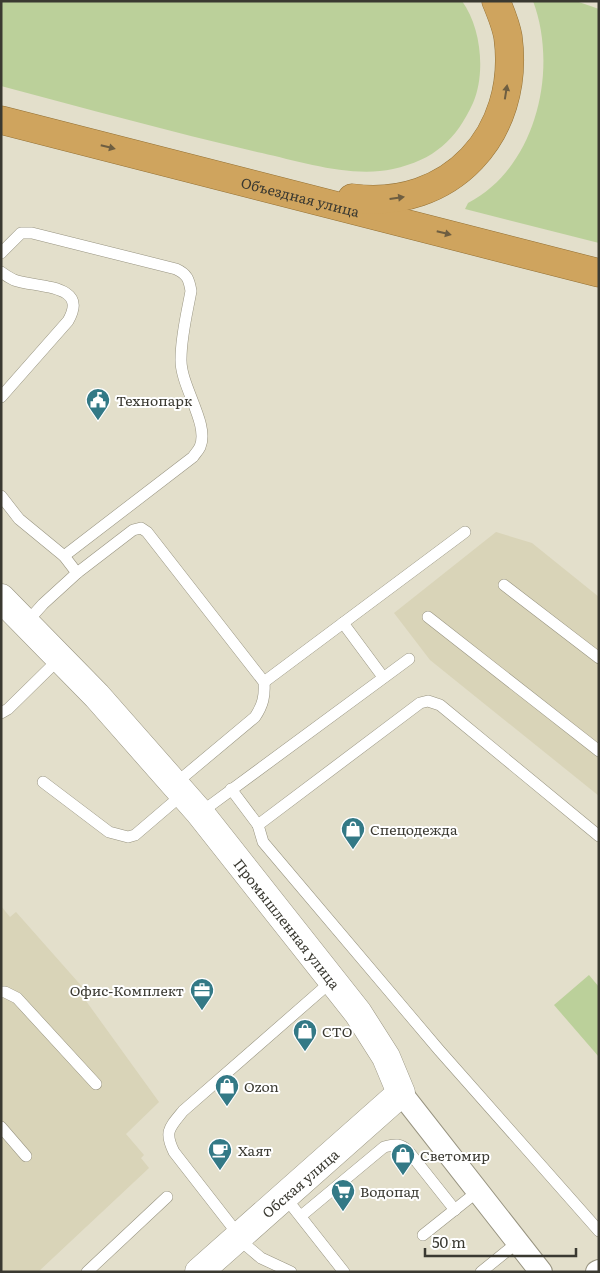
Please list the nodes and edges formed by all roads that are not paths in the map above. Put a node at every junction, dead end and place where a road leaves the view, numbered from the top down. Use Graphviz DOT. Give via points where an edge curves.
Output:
graph roads {
  1 [pos="496,1"];
  2 [pos="1,120"];
  3 [pos="1,130"];
  4 [pos="61,135"];
  5 [pos="261,186"];
  6 [pos="1,253"];
  7 [pos="1,272"];
  8 [pos="599,273"];
  9 [pos="1,397"];
  10 [pos="1,496"];
  11 [pos="465,532"];
  12 [pos="64,556"];
  13 [pos="77,573"];
  14 [pos="504,585"];
  15 [pos="1,598"];
  16 [pos="428,618"];
  17 [pos="26,623"];
  18 [pos="343,623"];
  19 [pos="60,658"];
  20 [pos="599,658"];
  21 [pos="409,659"];
  22 [pos="383,677"];
  23 [pos="264,682"];
  24 [pos="1,713"];
  25 [pos="599,751"];
  26 [pos="43,782"];
  27 [pos="231,789"];
  28 [pos="186,797"];
  29 [pos="258,825"];
  30 [pos="599,836"];
  31 [pos="333,980"];
  32 [pos="1,992"];
  33 [pos="96,1084"];
  34 [pos="401,1093"];
  35 [pos="1,1127"];
  36 [pos="26,1156"];
  37 [pos="307,1176"];
  38 [pos="477,1192"];
  39 [pos="167,1197"];
  40 [pos="324,1198"];
  41 [pos="293,1206"];
  42 [pos="455,1210"];
  43 [pos="599,1231"];
  44 [pos="423,1235"];
  45 [pos="239,1236"];
  46 [pos="518,1242"];
  47 [pos="87,1272"];
  48 [pos="199,1272"];
  49 [pos="291,1272"];
  50 [pos="344,1272"];
  51 [pos="482,1272"];
  52 [pos="541,1272"];
  5 -- 1 [label="highway, one-way" via="355,199 386,199 426,191 464,167 488,138 505,100 508,36"];
  2 -- 4 [label="highway, Объездная улица"];
  3 -- 4 [label="main road"];
  4 -- 5 [label="highway, Объездная улица, one-way"];
  5 -- 8 [label="highway, Объездная улица, one-way"];
  6 -- 12 [label="lane" via="21,233 32,233 176,269 184,272 189,280 191,290 181,359 185,386 199,421 200,447 193,457"];
  7 -- 9 [label="lane" via="14,280 61,289 74,304 68,321"];
  10 -- 12 [label="lane" via="19,519"];
  11 -- 18 [label="lane"];
  12 -- 13 [label="lane"];
  13 -- 17 [label="lane"];
  13 -- 23 [label="lane" via="133,530 141,528 161,549"];
  14 -- 20 [label="lane"];
  15 -- 17 [label="main road, Промышленная улица"];
  16 -- 25 [label="lane"];
  17 -- 19 [label="main road, Промышленная улица"];
  18 -- 22 [label="lane"];
  18 -- 23 [label="lane"];
  19 -- 24 [label="lane"];
  19 -- 28 [label="main road, Промышленная улица"];
  21 -- 22 [label="lane"];
  22 -- 27 [label="lane"];
  23 -- 28 [label="lane" via="263,702 255,717"];
  26 -- 28 [label="lane" via="109,832 128,837"];
  27 -- 28 [label="lane"];
  27 -- 29 [label="lane"];
  28 -- 31 [label="main road, Промышленная улица"];
  29 -- 30 [label="lane" via="420,703 428,701 440,705"];
  29 -- 43 [label="lane" via="263,842"];
  31 -- 34 [label="main road, Промышленная улица" via="378,1042"];
  31 -- 45 [label="lane" via="183,1111 168,1132 168,1141 174,1152"];
  32 -- 33 [label="lane" via="17,998"];
  34 -- 37 [label="main road, Обская улица"];
  34 -- 38 [label="street, Промышленная улица"];
  35 -- 36 [label="lane"];
  37 -- 40 [label="lane"];
  37 -- 41 [label="main road, Обская улица"];
  38 -- 42 [label="lane"];
  38 -- 46 [label="street, Промышленная улица"];
  39 -- 47 [label="lane"];
  40 -- 41 [label="lane"];
  40 -- 42 [label="lane" via="384,1147 398,1144 409,1152"];
  41 -- 45 [label="main road, Обская улица"];
  41 -- 50 [label="lane"];
  42 -- 44 [label="lane"];
  45 -- 48 [label="main road, Обская улица"];
  45 -- 49 [label="lane" via="260,1258"];
  46 -- 51 [label="lane"];
  46 -- 52 [label="street, Промышленная улица"];
}
